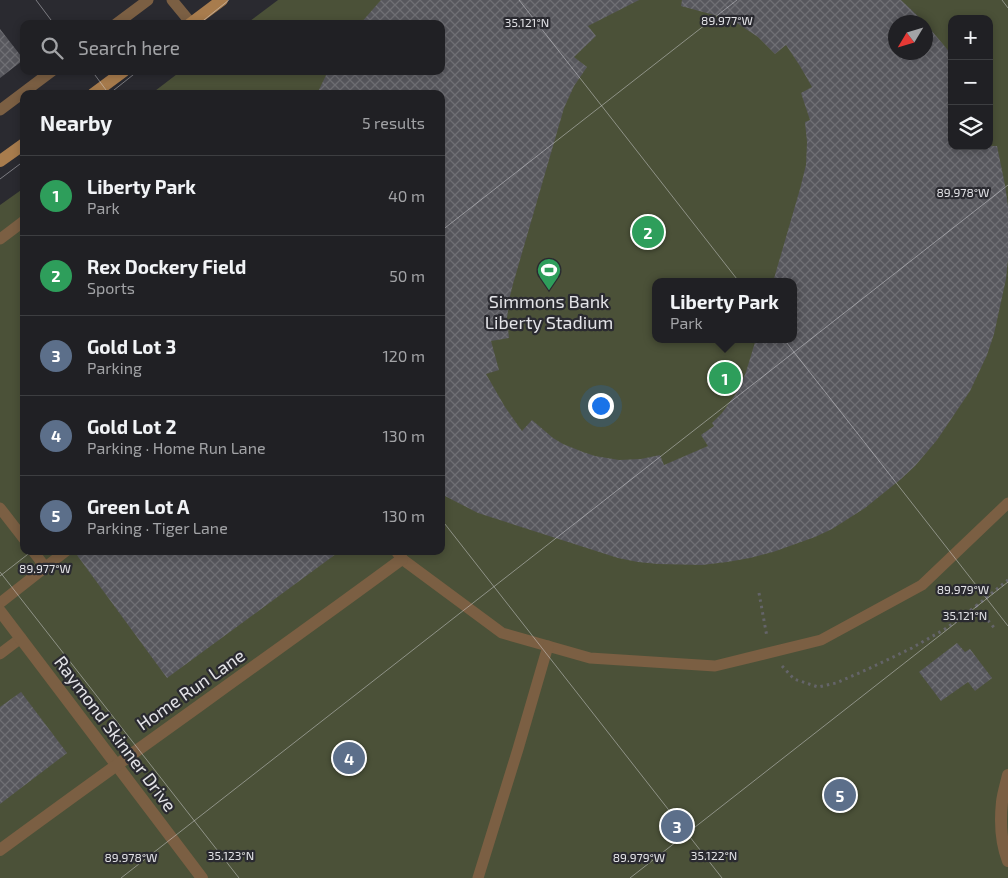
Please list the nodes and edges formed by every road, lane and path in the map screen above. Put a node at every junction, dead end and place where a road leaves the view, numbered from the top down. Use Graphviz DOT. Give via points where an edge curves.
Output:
graph roads {
  1 [pos="148,0"];
  2 [pos="172,0"];
  3 [pos="222,0"];
  4 [pos="121,20"];
  5 [pos="189,20"];
  6 [pos="195,20"];
  7 [pos="47,75"];
  8 [pos="119,75"];
  9 [pos="27,90"];
  10 [pos="98,90"];
  11 [pos="20,95"];
  12 [pos="0,110"];
  13 [pos="20,147"];
  14 [pos="0,161"];
  15 [pos="20,223"];
  16 [pos="0,239"];
  17 [pos="1008,503"];
  18 [pos="0,508"];
  19 [pos="20,534"];
  20 [pos="36,555"];
  21 [pos="61,555"];
  22 [pos="399,555"];
  23 [pos="45,568"];
  24 [pos="1008,580"];
  25 [pos="759,594"];
  26 [pos="0,603"];
  27 [pos="976,606"];
  28 [pos="0,611"];
  29 [pos="996,630"];
  30 [pos="21,638"];
  31 [pos="548,646"];
  32 [pos="770,652"];
  33 [pos="0,654"];
  34 [pos="116,764"];
  35 [pos="1008,775"];
  36 [pos="0,850"];
  37 [pos="1008,861"];
  38 [pos="202,878"];
  39 [pos="478,878"];
  1 -- 4 [label="lane"];
  2 -- 5 [label="lane"];
  3 -- 6 [label="main road"];
  7 -- 9 [label="lane"];
  8 -- 10 [label="main road"];
  11 -- 12 [label="lane"];
  13 -- 14 [label="main road"];
  15 -- 16 [label="lane"];
  17 -- 32 [label="lane" via="922,585 821,640"];
  18 -- 19 [label="lane"];
  20 -- 23 [label="lane"];
  21 -- 23 [label="lane"];
  22 -- 31 [label="lane" via="502,633"];
  22 -- 34 [label="street, Home Run Lane" via="334,609"];
  23 -- 26 [label="lane"];
  24 -- 27 [label="path"];
  25 -- 32 [label="path"];
  27 -- 29 [label="path"];
  27 -- 32 [label="path" via="945,630 836,683 818,687 794,679"];
  28 -- 30 [label="street, Raymond Skinner Drive"];
  30 -- 33 [label="lane"];
  30 -- 34 [label="street, Raymond Skinner Drive"];
  31 -- 32 [label="lane" via="590,658 715,666"];
  31 -- 39 [label="lane"];
  34 -- 36 [label="street, Home Run Lane"];
  34 -- 38 [label="street, Raymond Skinner Drive"];
  35 -- 37 [label="street" via="1001,829"];
}
